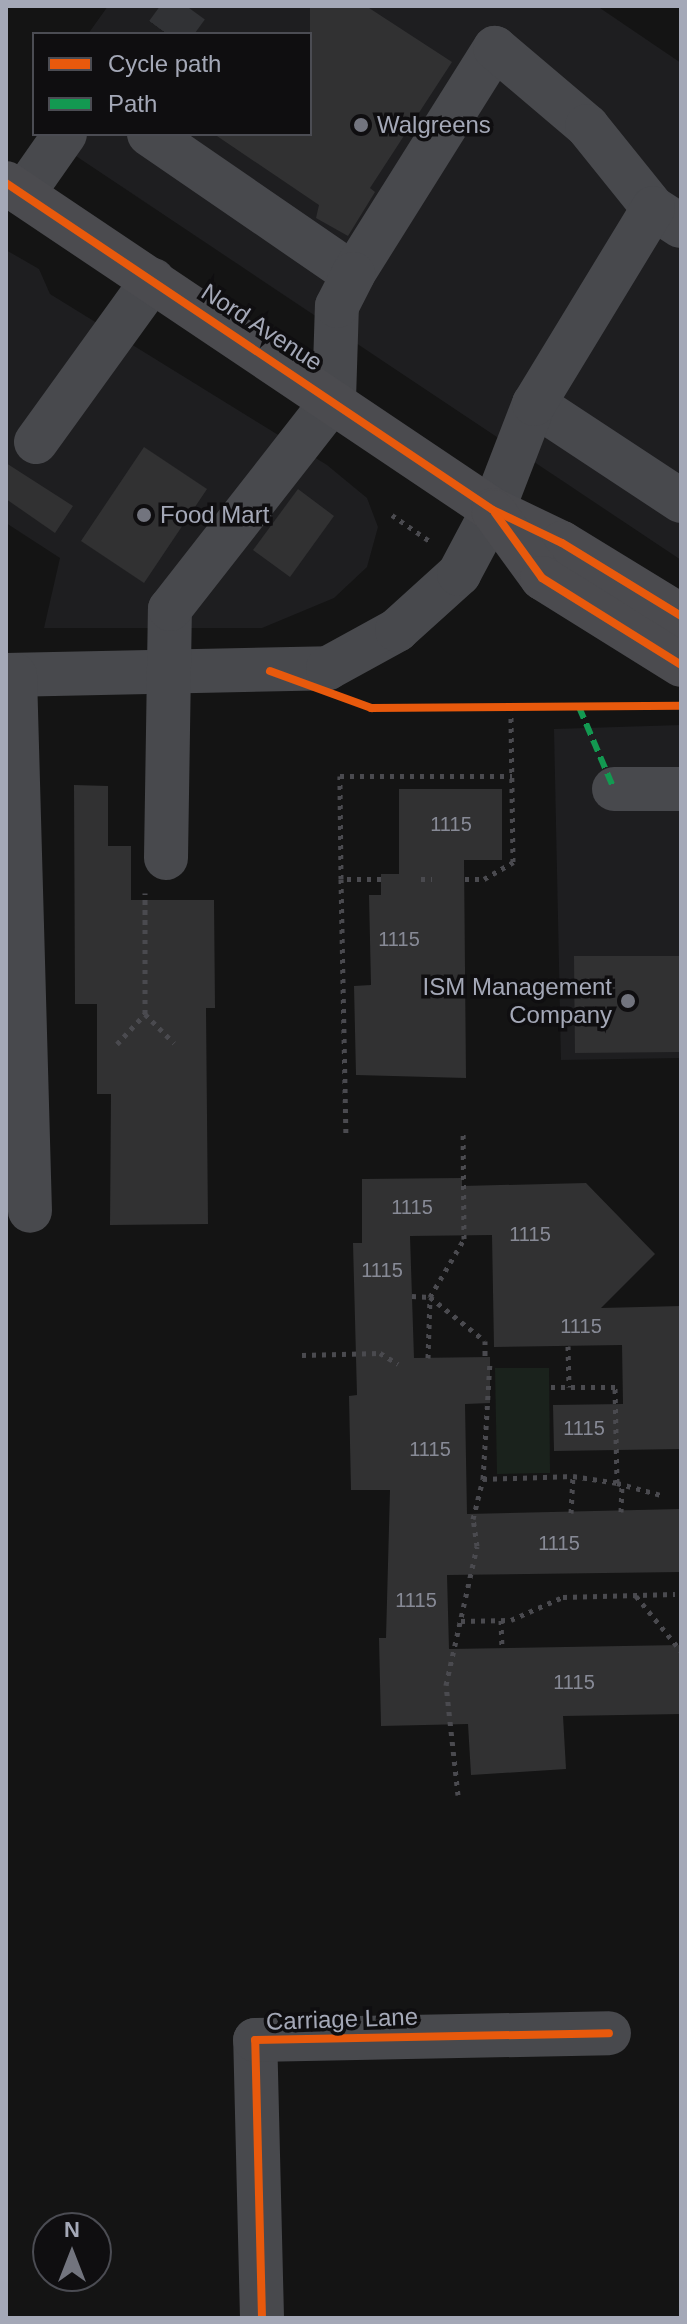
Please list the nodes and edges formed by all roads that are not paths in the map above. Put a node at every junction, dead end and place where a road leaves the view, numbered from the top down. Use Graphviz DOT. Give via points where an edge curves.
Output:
graph roads {
  1 [pos="63,136"];
  2 [pos="152,136"];
  3 [pos="12,190"];
  4 [pos="667,217"];
  5 [pos="353,274"];
  6 [pos="153,280"];
  7 [pos="334,399"];
  8 [pos="534,404"];
  9 [pos="36,442"];
  10 [pos="681,501"];
  11 [pos="493,510"];
  12 [pos="681,616"];
  13 [pos="681,665"];
  14 [pos="168,672"];
  15 [pos="11,675"];
  16 [pos="614,789"];
  17 [pos="681,789"];
  18 [pos="159,871"];
  19 [pos="30,1211"];
  20 [pos="609,2033"];
  21 [pos="262,2318"];
  1 -- 3 [label="street"];
  2 -- 5 [label="street"];
  3 -- 6 [label="main road, Nord Avenue"];
  4 -- 5 [label="street" via="587,126 495,48"];
  4 -- 8 [label="street"];
  5 -- 7 [label="street" via="337,306"];
  6 -- 7 [label="main road, Nord Avenue"];
  6 -- 9 [label="street"];
  7 -- 11 [label="main road, Nord Avenue"];
  7 -- 14 [label="street" via="170,609"];
  8 -- 10 [label="street"];
  8 -- 11 [label="street"];
  11 -- 12 [label="main road, Nord Avenue" via="562,543"];
  11 -- 13 [label="main road, Nord Avenue" via="542,578"];
  11 -- 14 [label="street" via="459,574 397,630 328,668"];
  14 -- 15 [label="street"];
  14 -- 18 [label="street"];
  15 -- 19 [label="street"];
  16 -- 17 [label="street"];
  20 -- 21 [label="street, Carriage Lane" via="255,2040"];
}
